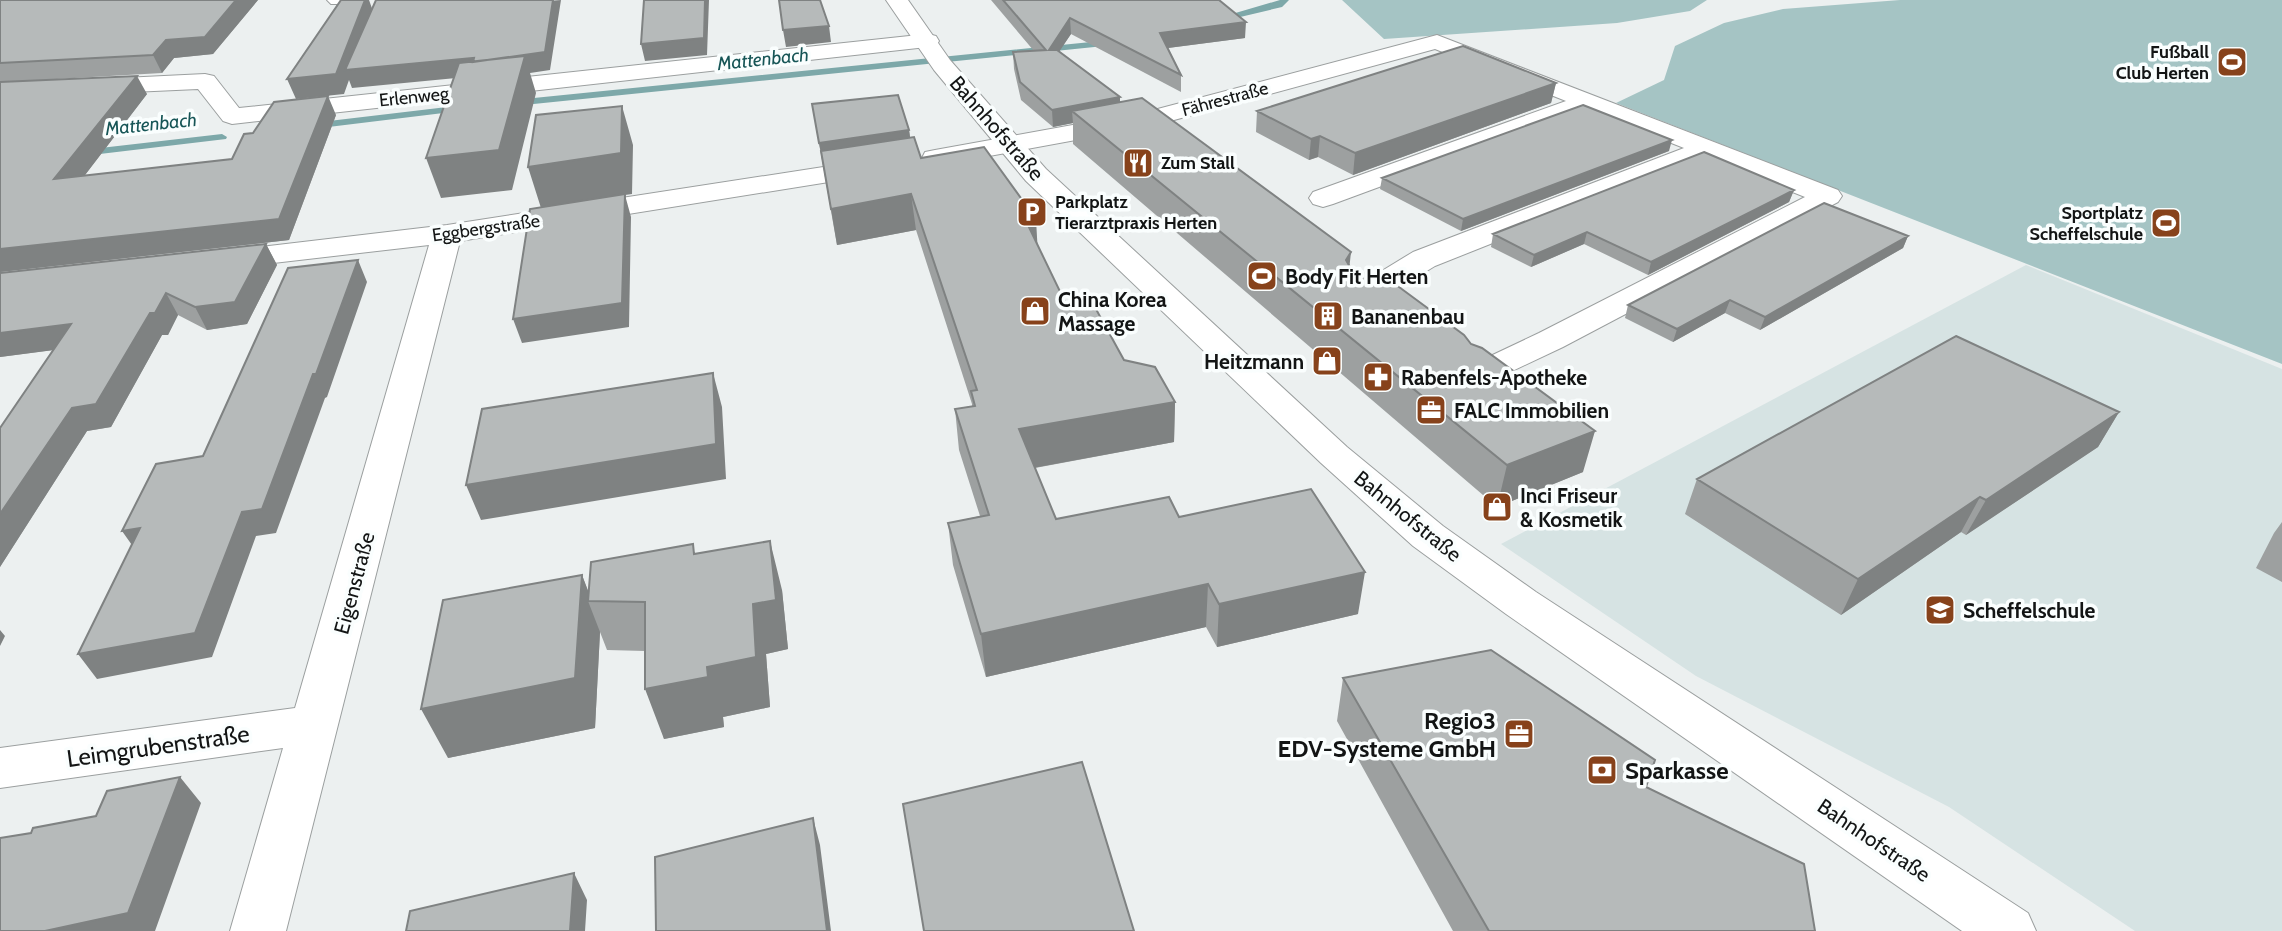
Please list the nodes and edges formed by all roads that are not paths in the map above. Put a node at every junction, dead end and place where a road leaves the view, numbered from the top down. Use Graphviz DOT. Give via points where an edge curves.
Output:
graph roads {
  1 [pos="897,0"];
  2 [pos="935,52"];
  3 [pos="0,91"];
  4 [pos="1587,102"];
  5 [pos="1011,146"];
  6 [pos="1706,149"];
  7 [pos="1323,198"];
  8 [pos="447,234"];
  9 [pos="189,263"];
  10 [pos="1360,298"];
  11 [pos="1477,375"];
  12 [pos="316,724"];
  13 [pos="0,768"];
  14 [pos="258,931"];
  15 [pos="2008,931"];
  1 -- 2 [label="street, Bahnhofstraße"];
  2 -- 3 [label="street, Erlenweg" via="232,116 205,81"];
  2 -- 5 [label="street, Bahnhofstraße"];
  4 -- 5 [label="street, Fährestraße" via="1437,42 1152,118"];
  4 -- 6 [label="street"];
  4 -- 7 [label="street"];
  5 -- 8 [label="street, Eggbergstraße"];
  5 -- 15 [label="street, Bahnhofstraße" via="1036,175 1324,446 1428,536"];
  6 -- 10 [label="street" via="1424,259"];
  6 -- 11 [label="street" via="1828,196"];
  8 -- 9 [label="street, Eggbergstraße"];
  8 -- 12 [label="street, Eigenstraße"];
  12 -- 13 [label="street, Leimgrubenstraße"];
  12 -- 14 [label="street, Eigenstraße"];
}
